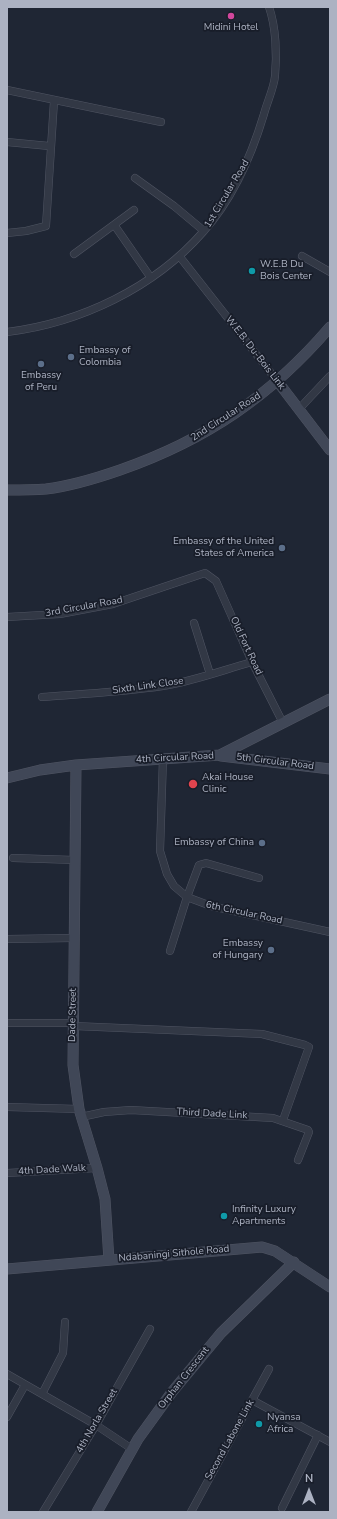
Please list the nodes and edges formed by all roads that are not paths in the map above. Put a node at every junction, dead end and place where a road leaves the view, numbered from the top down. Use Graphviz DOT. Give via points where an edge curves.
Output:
graph roads {
  1 [pos="269,7"];
  2 [pos="7,90"];
  3 [pos="54,101"];
  4 [pos="161,122"];
  5 [pos="7,142"];
  6 [pos="50,146"];
  7 [pos="135,178"];
  8 [pos="134,210"];
  9 [pos="114,226"];
  10 [pos="204,231"];
  11 [pos="7,233"];
  12 [pos="74,254"];
  13 [pos="180,256"];
  14 [pos="302,256"];
  15 [pos="330,272"];
  16 [pos="151,278"];
  17 [pos="330,327"];
  18 [pos="7,332"];
  19 [pos="330,376"];
  20 [pos="278,382"];
  21 [pos="300,409"];
  22 [pos="330,450"];
  23 [pos="7,490"];
  24 [pos="205,573"];
  25 [pos="7,617"];
  26 [pos="194,623"];
  27 [pos="252,662"];
  28 [pos="210,674"];
  29 [pos="42,697"];
  30 [pos="330,699"];
  31 [pos="283,723"];
  32 [pos="220,756"];
  33 [pos="163,758"];
  34 [pos="76,766"];
  35 [pos="330,769"];
  36 [pos="7,778"];
  37 [pos="13,858"];
  38 [pos="75,860"];
  39 [pos="259,878"];
  40 [pos="186,897"];
  41 [pos="330,932"];
  42 [pos="74,938"];
  43 [pos="7,939"];
  44 [pos="170,951"];
  45 [pos="7,1023"];
  46 [pos="74,1025"];
  47 [pos="7,1107"];
  48 [pos="80,1113"];
  49 [pos="282,1120"];
  50 [pos="298,1160"];
  51 [pos="98,1168"];
  52 [pos="7,1173"];
  53 [pos="109,1260"];
  54 [pos="294,1262"];
  55 [pos="7,1269"];
  56 [pos="330,1287"];
  57 [pos="65,1322"];
  58 [pos="150,1329"];
  59 [pos="269,1369"];
  60 [pos="7,1374"];
  61 [pos="25,1385"];
  62 [pos="42,1394"];
  63 [pos="252,1400"];
  64 [pos="7,1417"];
  65 [pos="96,1425"];
  66 [pos="318,1435"];
  67 [pos="330,1442"];
  68 [pos="132,1449"];
  69 [pos="282,1508"];
  70 [pos="43,1512"];
  71 [pos="97,1512"];
  72 [pos="191,1512"];
  1 -- 10 [label="street, 1st Circular Road" via="273,17 276,45 275,77 248,161"];
  2 -- 3 [label="street"];
  3 -- 4 [label="street"];
  3 -- 6 [label="street"];
  5 -- 6 [label="street"];
  6 -- 11 [label="street" via="46,226"];
  7 -- 10 [label="street"];
  8 -- 9 [label="street"];
  9 -- 12 [label="street"];
  9 -- 16 [label="street"];
  10 -- 13 [label="street, 1st Circular Road"];
  13 -- 16 [label="street, 1st Circular Road"];
  13 -- 20 [label="street, W.E.B. Du-Bois Link"];
  14 -- 15 [label="street"];
  16 -- 18 [label="street, 1st Circular Road" via="95,308 33,327"];
  17 -- 20 [label="street, 2nd Circular Road"];
  19 -- 21 [label="street"];
  20 -- 21 [label="street, W.E.B. Du-Bois Link"];
  20 -- 23 [label="street, 2nd Circular Road" via="246,407 204,434 156,458 62,486"];
  21 -- 22 [label="street, W.E.B. Du-Bois Link"];
  24 -- 25 [label="street, 3rd Circular Road" via="113,604 60,614"];
  24 -- 27 [label="street, Old Fort Road" via="216,581"];
  26 -- 28 [label="street"];
  27 -- 28 [label="street, Sixth Link Close"];
  27 -- 31 [label="street, Old Fort Road"];
  28 -- 29 [label="street, Sixth Link Close" via="163,686"];
  30 -- 31 [label="street, 4th Circular Road"];
  31 -- 32 [label="street, 4th Circular Road"];
  32 -- 33 [label="street, 4th Circular Road"];
  32 -- 35 [label="street, 5th Circular Road"];
  33 -- 34 [label="street, 4th Circular Road"];
  33 -- 40 [label="street, 6th Circular Road" via="160,851 167,874 174,886"];
  34 -- 36 [label="street, 4th Circular Road" via="40,770"];
  34 -- 38 [label="street, Dade Street"];
  37 -- 38 [label="street"];
  38 -- 42 [label="street, Dade Street"];
  39 -- 40 [label="street" via="206,863 199,865"];
  40 -- 41 [label="street, 6th Circular Road" via="211,906"];
  40 -- 44 [label="street"];
  42 -- 43 [label="street"];
  42 -- 46 [label="street, Dade Street"];
  45 -- 46 [label="street"];
  46 -- 48 [label="street, Dade Street" via="73,1065"];
  46 -- 49 [label="street" via="262,1034 306,1045 309,1047"];
  47 -- 48 [label="street, Third Dade Link"];
  48 -- 49 [label="street, Third Dade Link" via="131,1110 250,1115"];
  48 -- 51 [label="street, Dade Street"];
  49 -- 50 [label="street, Third Dade Link" via="310,1132"];
  51 -- 52 [label="street, 4th Dade Walk"];
  51 -- 53 [label="street, Dade Street" via="105,1199"];
  53 -- 54 [label="street, Ndabaningi Sithole Road" via="262,1247 275,1250"];
  53 -- 55 [label="street, Ndabaningi Sithole Road"];
  54 -- 56 [label="street, Ndabaningi Sithole Road"];
  54 -- 68 [label="street, Orphan Crescent" via="220,1333 172,1392"];
  57 -- 62 [label="street" via="63,1353"];
  58 -- 65 [label="street, 4th Norla Street"];
  59 -- 63 [label="street, Second Labone Link"];
  60 -- 61 [label="street"];
  61 -- 62 [label="street"];
  61 -- 64 [label="street"];
  62 -- 65 [label="street"];
  63 -- 66 [label="street"];
  63 -- 72 [label="street, Second Labone Link"];
  65 -- 68 [label="street"];
  65 -- 70 [label="street, 4th Norla Street"];
  66 -- 67 [label="street"];
  66 -- 69 [label="street"];
  68 -- 71 [label="street, Orphan Crescent"];
}
